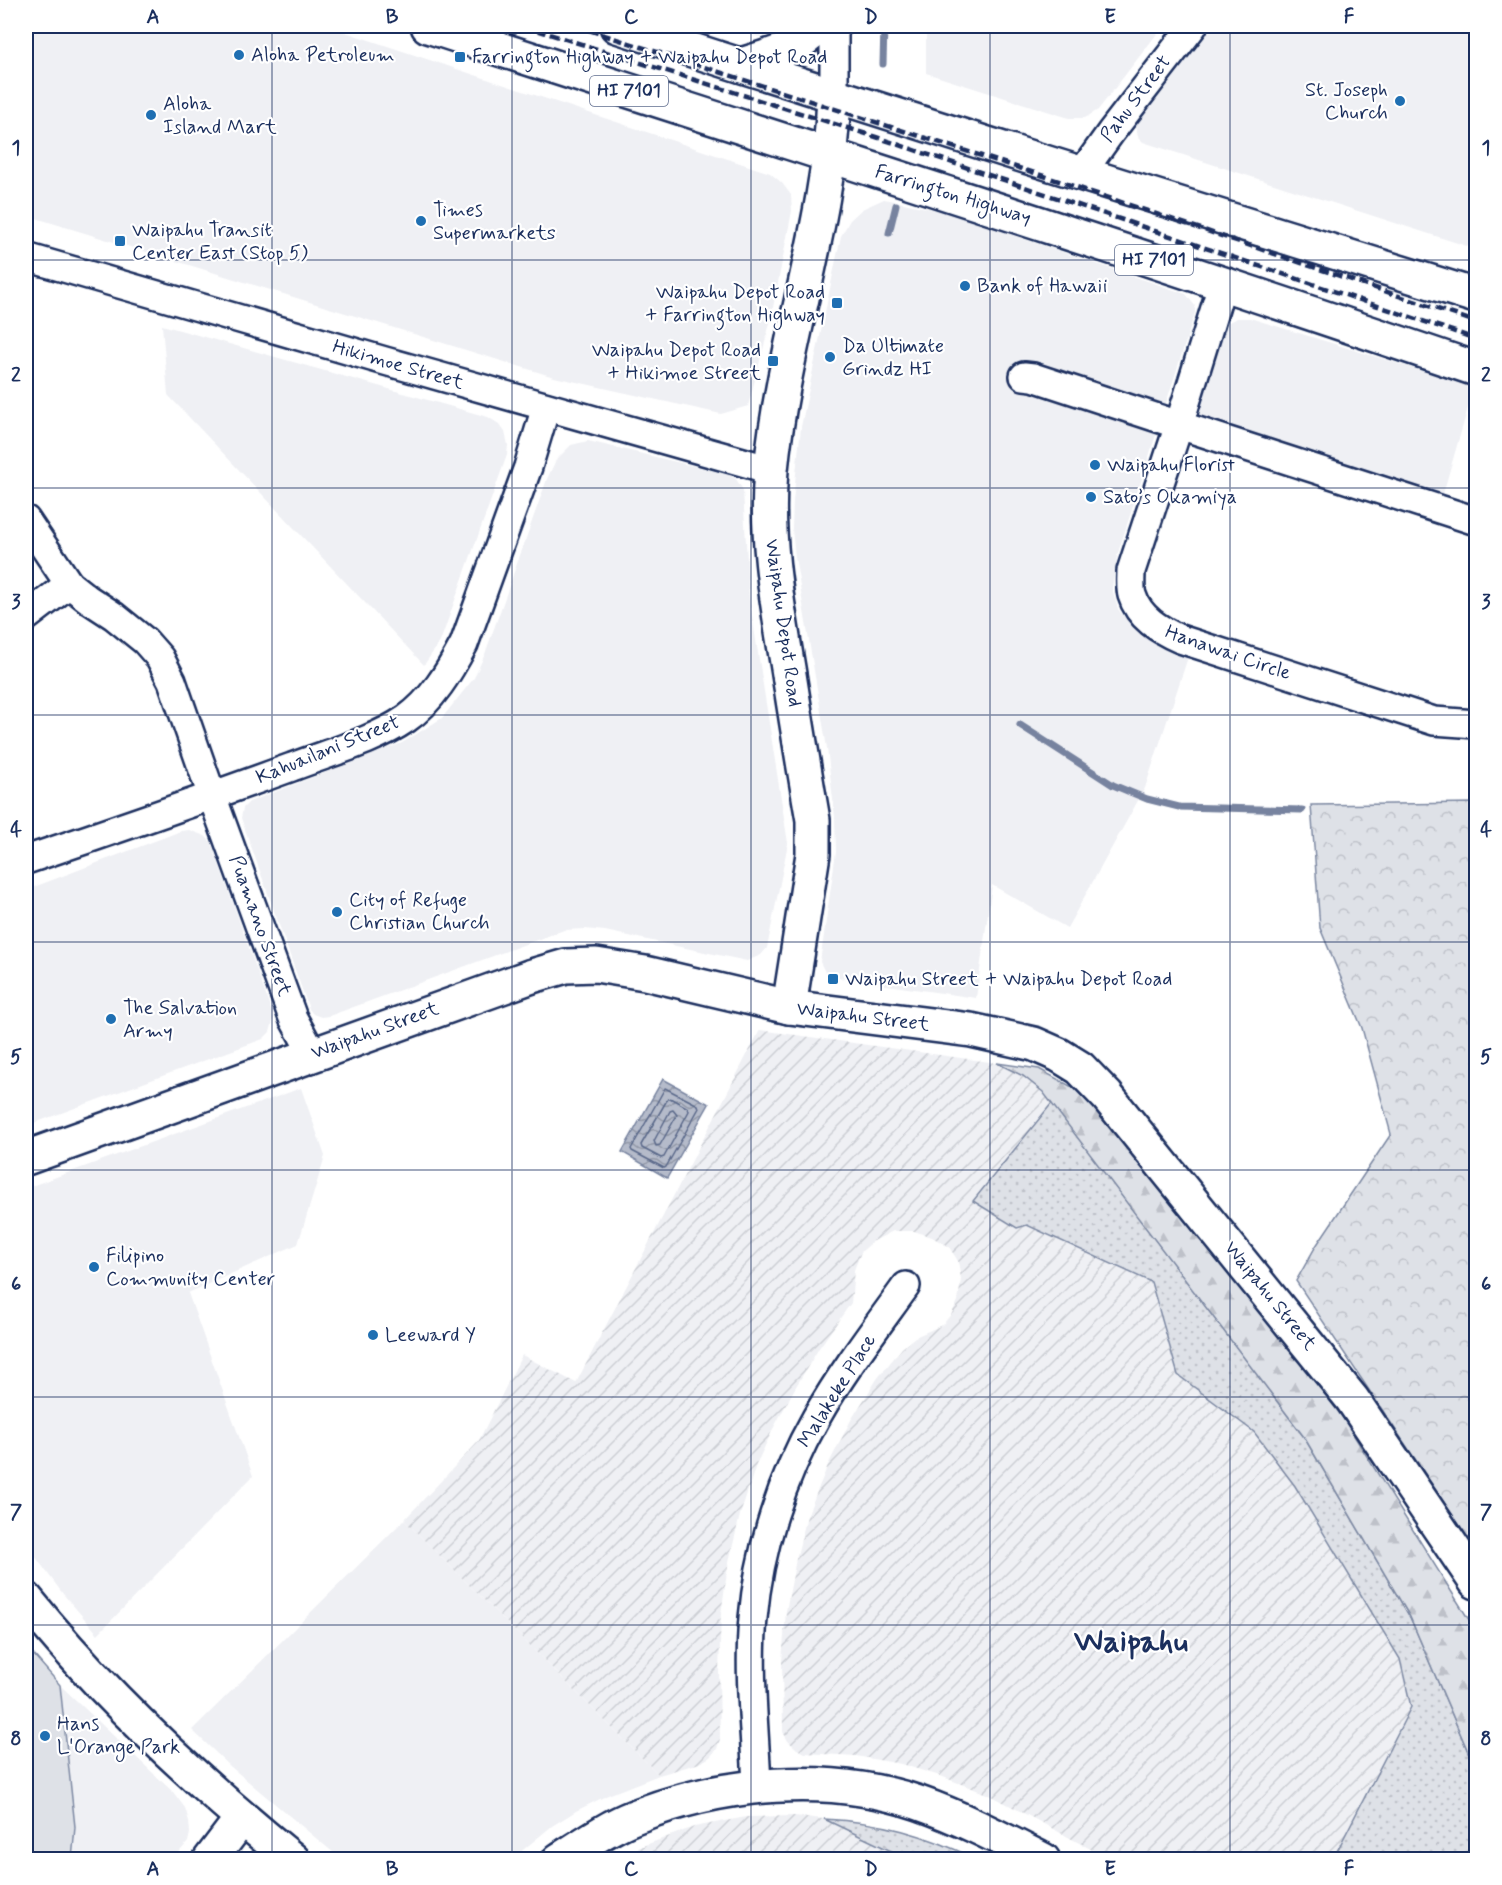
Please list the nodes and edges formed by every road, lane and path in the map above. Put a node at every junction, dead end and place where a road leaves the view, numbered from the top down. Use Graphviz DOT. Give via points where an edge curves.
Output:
graph roads {
  1 [pos="428,26"];
  2 [pos="617,26"];
  3 [pos="819,26"];
  4 [pos="834,26"];
  5 [pos="1193,26"];
  6 [pos="741,65"];
  7 [pos="834,95"];
  8 [pos="830,156"];
  9 [pos="1081,174"];
  10 [pos="26,257"];
  11 [pos="1223,282"];
  12 [pos="1476,296"];
  13 [pos="1476,369"];
  14 [pos="1024,376"];
  15 [pos="546,407"];
  16 [pos="1179,425"];
  17 [pos="771,470"];
  18 [pos="26,519"];
  19 [pos="1476,521"];
  20 [pos="69,584"];
  21 [pos="26,617"];
  22 [pos="1476,724"];
  23 [pos="212,796"];
  24 [pos="26,860"];
  25 [pos="789,1007"];
  26 [pos="312,1053"];
  27 [pos="26,1158"];
  28 [pos="906,1286"];
  29 [pos="1476,1582"];
  30 [pos="26,1599"];
  31 [pos="758,1786"];
  32 [pos="242,1818"];
  33 [pos="210,1860"];
  34 [pos="292,1860"];
  35 [pos="559,1860"];
  36 [pos="1043,1860"];
  1 -- 8 [label="street, Farrington Highway / HI 7101"];
  2 -- 6 [label="street"];
  3 -- 6 [label="street" via="782,53"];
  4 -- 7 [label="street, Waipahu Depot Road"];
  5 -- 9 [label="street, Pahu Street"];
  6 -- 7 [label="street"];
  7 -- 8 [label="street, Waipahu Depot Road"];
  7 -- 9 [label="street"];
  8 -- 11 [label="street, Farrington Highway / HI 7101"];
  8 -- 17 [label="street, Waipahu Depot Road"];
  9 -- 12 [label="street"];
  10 -- 15 [label="street, Hikimoe Street"];
  11 -- 13 [label="street, Farrington Highway / HI 7101"];
  11 -- 16 [label="street, Hanawai Circle"];
  14 -- 16 [label="street"];
  15 -- 17 [label="street, Hikimoe Street"];
  15 -- 23 [label="street, Kahuailani Street" via="464,644 428,700 405,720 377,735"];
  16 -- 19 [label="street"];
  16 -- 22 [label="street, Hanawai Circle" via="1131,571 1132,594 1156,628 1434,721"];
  17 -- 25 [label="street, Waipahu Depot Road" via="769,527 774,583 813,820 813,854"];
  18 -- 20 [label="street"];
  20 -- 21 [label="street"];
  20 -- 23 [label="street, Puamano Street" via="137,634 160,658 172,681"];
  23 -- 24 [label="street, Kahuailani Street"];
  23 -- 26 [label="street, Puamano Street" via="293,1018"];
  25 -- 26 [label="street, Waipahu Street" via="645,973 596,964 566,966"];
  25 -- 29 [label="street, Waipahu Street" via="971,1030 1034,1044 1080,1068 1107,1096 1352,1399"];
  26 -- 27 [label="street, Waipahu Street"];
  28 -- 31 [label="street, Malakeke Place" via="816,1418 795,1459 771,1526 753,1616 750,1675"];
  30 -- 32 [label="street" via="115,1700"];
  31 -- 35 [label="street" via="714,1793 641,1814"];
  31 -- 36 [label="street" via="811,1785 862,1790 918,1803 968,1822"];
  32 -- 33 [label="street"];
  32 -- 34 [label="street"];
}
